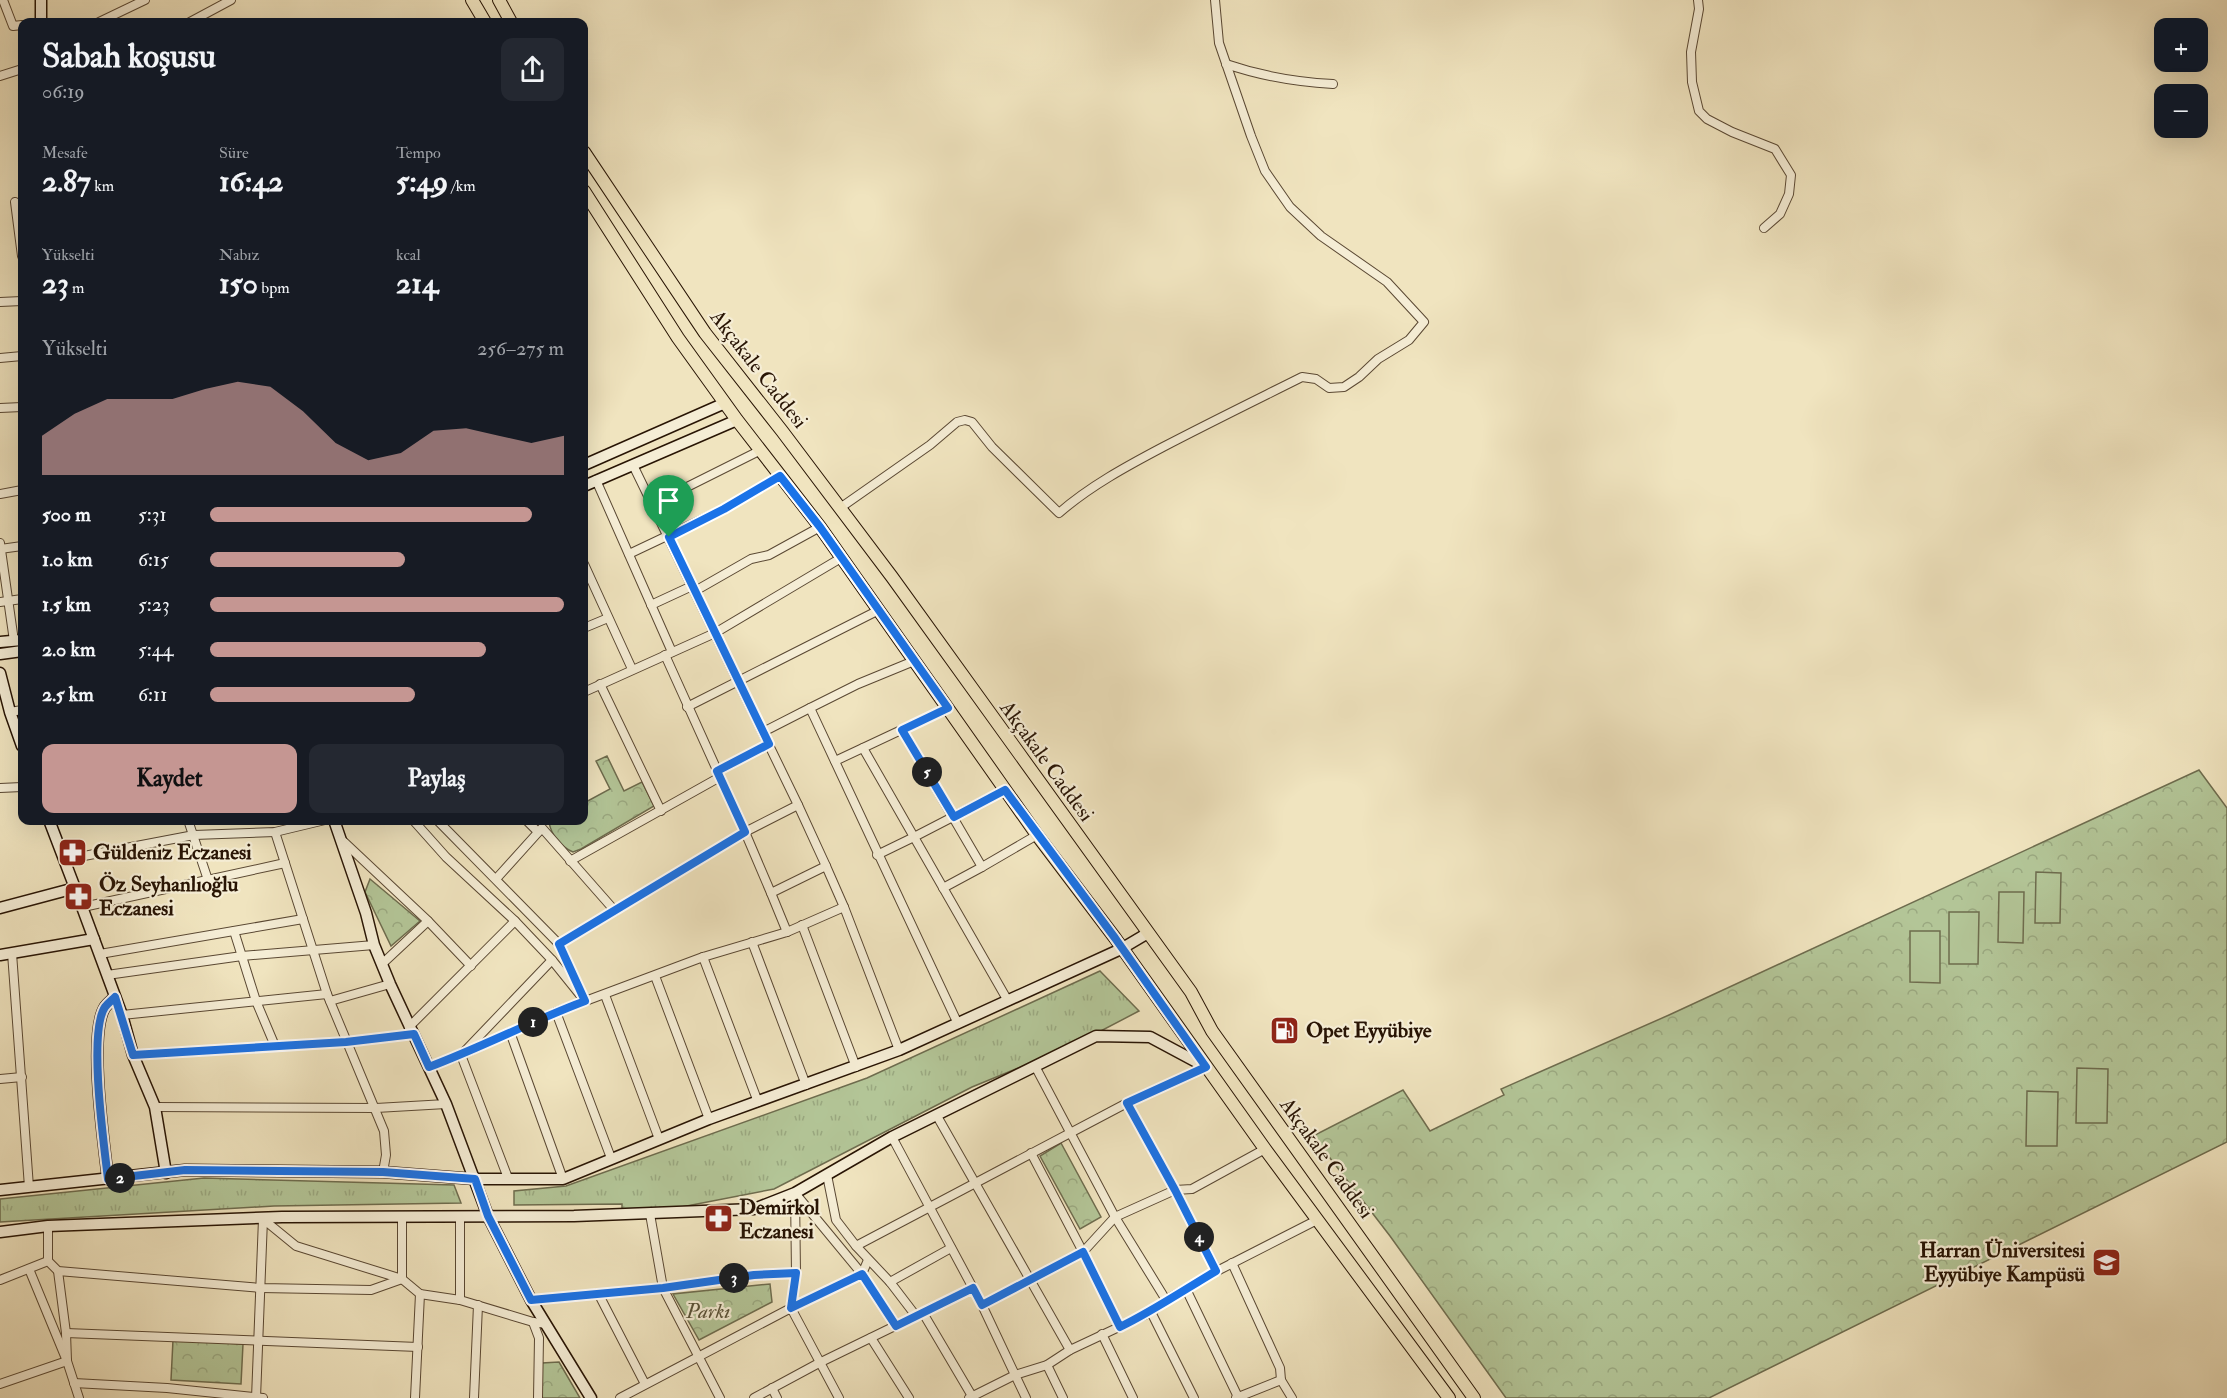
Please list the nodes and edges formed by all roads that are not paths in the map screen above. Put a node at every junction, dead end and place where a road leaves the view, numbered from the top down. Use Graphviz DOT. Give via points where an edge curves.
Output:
graph roads {
  1 [pos="3,0"];
  2 [pos="41,0"];
  3 [pos="145,0"];
  4 [pos="231,0"];
  5 [pos="472,0"];
  6 [pos="500,0"];
  7 [pos="1215,0"];
  8 [pos="1698,0"];
  9 [pos="41,18"];
  10 [pos="107,18"];
  11 [pos="197,18"];
  12 [pos="483,18"];
  13 [pos="510,18"];
  14 [pos="18,25"];
  15 [pos="1226,64"];
  16 [pos="18,70"];
  17 [pos="0,76"];
  18 [pos="1333,84"];
  19 [pos="588,158"];
  20 [pos="588,197"];
  21 [pos="15,202"];
  22 [pos="18,225"];
  23 [pos="1764,228"];
  24 [pos="18,301"];
  25 [pos="0,302"];
  26 [pos="18,356"];
  27 [pos="0,358"];
  28 [pos="725,402"];
  29 [pos="18,407"];
  30 [pos="0,408"];
  31 [pos="737,420"];
  32 [pos="759,451"];
  33 [pos="588,463"];
  34 [pos="633,465"];
  35 [pos="780,476"];
  36 [pos="596,480"];
  37 [pos="588,484"];
  38 [pos="18,491"];
  39 [pos="0,494"];
  40 [pos="652,504"];
  41 [pos="840,508"];
  42 [pos="820,527"];
  43 [pos="669,537"];
  44 [pos="0,543"];
  45 [pos="18,547"];
  46 [pos="0,549"];
  47 [pos="629,554"];
  48 [pos="841,558"];
  49 [pos="588,573"];
  50 [pos="694,588"];
  51 [pos="4,601"];
  52 [pos="651,605"];
  53 [pos="879,610"];
  54 [pos="608,618"];
  55 [pos="588,626"];
  56 [pos="715,633"];
  57 [pos="18,640"];
  58 [pos="0,642"];
  59 [pos="18,652"];
  60 [pos="0,654"];
  61 [pos="668,654"];
  62 [pos="914,661"];
  63 [pos="632,669"];
  64 [pos="0,673"];
  65 [pos="740,682"];
  66 [pos="600,684"];
  67 [pos="588,690"];
  68 [pos="687,707"];
  69 [pos="810,708"];
  70 [pos="948,708"];
  71 [pos="18,711"];
  72 [pos="10,712"];
  73 [pos="902,730"];
  74 [pos="763,732"];
  75 [pos="18,735"];
  76 [pos="769,744"];
  77 [pos="863,748"];
  78 [pos="836,761"];
  79 [pos="718,774"];
  80 [pos="18,787"];
  81 [pos="0,788"];
  82 [pos="1005,790"];
  83 [pos="798,805"];
  84 [pos="661,811"];
  85 [pos="954,817"];
  86 [pos="51,825"];
  87 [pos="190,825"];
  88 [pos="304,825"];
  89 [pos="335,825"];
  90 [pos="417,825"];
  91 [pos="442,825"];
  92 [pos="531,825"];
  93 [pos="275,832"];
  94 [pos="538,832"];
  95 [pos="745,832"];
  96 [pos="194,835"];
  97 [pos="338,835"];
  98 [pos="1037,835"];
  99 [pos="914,837"];
  100 [pos="877,855"];
  101 [pos="63,860"];
  102 [pos="570,861"];
  103 [pos="285,863"];
  104 [pos="826,866"];
  105 [pos="982,867"];
  106 [pos="496,879"];
  107 [pos="208,880"];
  108 [pos="75,888"];
  109 [pos="943,888"];
  110 [pos="771,893"];
  111 [pos="83,907"];
  112 [pos="844,907"];
  113 [pos="0,908"];
  114 [pos="615,911"];
  115 [pos="303,919"];
  116 [pos="428,921"];
  117 [pos="515,921"];
  118 [pos="802,925"];
  119 [pos="234,931"];
  120 [pos="787,932"];
  121 [pos="1148,933"];
  122 [pos="94,939"];
  123 [pos="752,942"];
  124 [pos="559,944"];
  125 [pos="374,945"];
  126 [pos="1121,949"];
  127 [pos="313,950"];
  128 [pos="6,954"];
  129 [pos="100,954"];
  130 [pos="242,956"];
  131 [pos="704,957"];
  132 [pos="552,960"];
  133 [pos="381,964"];
  134 [pos="471,966"];
  135 [pos="107,975"];
  136 [pos="655,976"];
  137 [pos="390,984"];
  138 [pos="604,995"];
  139 [pos="115,997"];
  140 [pos="328,998"];
  141 [pos="256,1001"];
  142 [pos="585,1001"];
  143 [pos="1008,1001"];
  144 [pos="556,1012"];
  145 [pos="122,1015"];
  146 [pos="958,1024"];
  147 [pos="411,1030"];
  148 [pos="510,1032"];
  149 [pos="346,1042"];
  150 [pos="275,1046"];
  151 [pos="900,1050"];
  152 [pos="133,1055"];
  153 [pos="461,1055"];
  154 [pos="1035,1065"];
  155 [pos="429,1067"];
  156 [pos="856,1067"];
  157 [pos="1206,1067"];
  158 [pos="22,1077"];
  159 [pos="0,1079"];
  160 [pos="806,1085"];
  161 [pos="758,1102"];
  162 [pos="1127,1103"];
  163 [pos="446,1104"];
  164 [pos="155,1107"];
  165 [pos="376,1108"];
  166 [pos="938,1116"];
  167 [pos="709,1119"];
  168 [pos="1072,1133"];
  169 [pos="892,1137"];
  170 [pos="659,1139"];
  171 [pos="1264,1149"];
  172 [pos="1031,1153"];
  173 [pos="611,1158"];
  174 [pos="383,1172"];
  175 [pos="166,1173"];
  176 [pos="827,1175"];
  177 [pos="508,1178"];
  178 [pos="108,1179"];
  179 [pos="475,1179"];
  180 [pos="563,1179"];
  181 [pos="974,1184"];
  182 [pos="29,1187"];
  183 [pos="0,1190"];
  184 [pos="1175,1190"];
  185 [pos="795,1193"];
  186 [pos="928,1207"];
  187 [pos="650,1214"];
  188 [pos="460,1216"];
  189 [pos="488,1216"];
  190 [pos="402,1217"];
  191 [pos="1115,1217"];
  192 [pos="263,1219"];
  193 [pos="1317,1220"];
  194 [pos="48,1226"];
  195 [pos="0,1232"];
  196 [pos="856,1246"];
  197 [pos="951,1248"];
  198 [pos="1083,1252"];
  199 [pos="868,1260"];
  200 [pos="48,1261"];
  201 [pos="1232,1263"];
  202 [pos="28,1269"];
  203 [pos="58,1271"];
  204 [pos="1216,1271"];
  205 [pos="796,1273"];
  206 [pos="862,1274"];
  207 [pos="402,1279"];
  208 [pos="1029,1279"];
  209 [pos="0,1280"];
  210 [pos="891,1282"];
  211 [pos="261,1288"];
  212 [pos="663,1288"];
  213 [pos="973,1288"];
  214 [pos="1186,1289"];
  215 [pos="598,1293"];
  216 [pos="420,1294"];
  217 [pos="460,1300"];
  218 [pos="531,1300"];
  219 [pos="1166,1300"];
  220 [pos="478,1305"];
  221 [pos="982,1305"];
  222 [pos="791,1308"];
  223 [pos="1151,1312"];
  224 [pos="920,1315"];
  225 [pos="533,1322"];
  226 [pos="546,1324"];
  227 [pos="896,1326"];
  228 [pos="1120,1327"];
  229 [pos="66,1333"];
  230 [pos="1102,1334"];
  231 [pos="871,1338"];
  232 [pos="257,1342"];
  233 [pos="418,1347"];
  234 [pos="1070,1350"];
  235 [pos="698,1357"];
  236 [pos="67,1361"];
  237 [pos="819,1364"];
  238 [pos="1047,1365"];
  239 [pos="1015,1375"];
  240 [pos="1281,1380"];
  241 [pos="74,1383"];
  242 [pos="0,1384"];
  243 [pos="645,1384"];
  244 [pos="772,1389"];
  245 [pos="974,1397"];
  246 [pos="79,1398"];
  247 [pos="256,1398"];
  248 [pos="263,1398"];
  249 [pos="415,1398"];
  250 [pos="474,1398"];
  251 [pos="538,1398"];
  252 [pos="591,1398"];
  253 [pos="620,1398"];
  254 [pos="720,1398"];
  255 [pos="754,1398"];
  256 [pos="777,1398"];
  257 [pos="839,1398"];
  258 [pos="909,1398"];
  259 [pos="1026,1398"];
  260 [pos="1063,1398"];
  261 [pos="1133,1398"];
  262 [pos="1194,1398"];
  263 [pos="1237,1398"];
  264 [pos="1292,1398"];
  265 [pos="1449,1398"];
  266 [pos="1474,1398"];
  1 -- 14 [label="street" via="13,26"];
  2 -- 9 [label="main road"];
  3 -- 10 [label="street"];
  4 -- 11 [label="street"];
  5 -- 12 [label="main road"];
  6 -- 13 [label="main road"];
  7 -- 15 [label="street"];
  8 -- 23 [label="street" via="1691,52 1692,82 1699,111 1707,120 1775,149 1791,175 1789,194 1780,214"];
  15 -- 18 [label="street" via="1303,83"];
  15 -- 41 [label="street" via="1265,171 1290,207 1321,236 1387,282 1424,322 1409,339 1344,387 1329,388 1316,379 1302,377 1120,470 1059,513 972,422 965,420"];
  16 -- 17 [label="street"];
  19 -- 41 [label="main road, Akçakale Caddesi" via="705,333"];
  20 -- 28 [label="main road" via="678,338"];
  21 -- 22 [label="street"];
  24 -- 25 [label="street"];
  26 -- 27 [label="street"];
  28 -- 31 [label="main road"];
  28 -- 33 [label="main road"];
  29 -- 30 [label="street"];
  31 -- 32 [label="main road"];
  31 -- 34 [label="main road"];
  32 -- 35 [label="main road"];
  32 -- 40 [label="street"];
  34 -- 36 [label="main road"];
  34 -- 40 [label="street"];
  35 -- 42 [label="main road"];
  35 -- 43 [label="street"];
  36 -- 37 [label="main road"];
  36 -- 47 [label="street"];
  38 -- 39 [label="street"];
  40 -- 43 [label="street"];
  41 -- 121 [label="main road, Akçakale Caddesi"];
  42 -- 48 [label="main road"];
  42 -- 50 [label="street"];
  43 -- 47 [label="street"];
  43 -- 50 [label="street"];
  44 -- 46 [label="street"];
  45 -- 46 [label="street"];
  46 -- 51 [label="street"];
  47 -- 52 [label="street"];
  48 -- 53 [label="main road"];
  48 -- 56 [label="street"];
  49 -- 54 [label="street"];
  50 -- 52 [label="street"];
  50 -- 56 [label="street"];
  51 -- 57 [label="street"];
  52 -- 61 [label="street"];
  53 -- 62 [label="main road"];
  53 -- 65 [label="street"];
  54 -- 55 [label="street"];
  54 -- 63 [label="street"];
  56 -- 61 [label="street"];
  56 -- 65 [label="street"];
  57 -- 58 [label="main road"];
  59 -- 60 [label="main road"];
  61 -- 63 [label="street"];
  61 -- 68 [label="street"];
  62 -- 69 [label="street"];
  62 -- 70 [label="main road"];
  63 -- 66 [label="street"];
  64 -- 72 [label="main road"];
  65 -- 68 [label="street"];
  65 -- 74 [label="street"];
  66 -- 67 [label="street"];
  66 -- 84 [label="street"];
  68 -- 79 [label="street"];
  69 -- 74 [label="street"];
  69 -- 78 [label="street"];
  70 -- 73 [label="street"];
  70 -- 82 [label="main road"];
  71 -- 72 [label="street"];
  72 -- 75 [label="main road"];
  73 -- 77 [label="street"];
  73 -- 85 [label="street"];
  74 -- 76 [label="street"];
  76 -- 79 [label="street"];
  76 -- 83 [label="street"];
  77 -- 78 [label="street"];
  77 -- 99 [label="street"];
  78 -- 100 [label="street"];
  79 -- 84 [label="street"];
  79 -- 95 [label="street"];
  80 -- 81 [label="street"];
  82 -- 85 [label="street"];
  82 -- 98 [label="main road"];
  83 -- 95 [label="street"];
  83 -- 104 [label="street"];
  84 -- 102 [label="street"];
  85 -- 99 [label="street"];
  85 -- 105 [label="street"];
  86 -- 101 [label="main road"];
  87 -- 96 [label="street"];
  88 -- 93 [label="street"];
  89 -- 97 [label="main road"];
  90 -- 117 [label="street"];
  91 -- 106 [label="street"];
  92 -- 94 [label="street"];
  93 -- 96 [label="street"];
  93 -- 103 [label="street"];
  94 -- 102 [label="street" via="542,828"];
  94 -- 106 [label="street"];
  95 -- 110 [label="street"];
  95 -- 114 [label="street"];
  96 -- 101 [label="street"];
  96 -- 107 [label="street"];
  97 -- 116 [label="street"];
  97 -- 125 [label="main road"];
  98 -- 105 [label="street"];
  98 -- 126 [label="main road"];
  99 -- 100 [label="street"];
  99 -- 109 [label="street"];
  100 -- 146 [label="street"];
  101 -- 108 [label="main road"];
  102 -- 114 [label="street"];
  103 -- 107 [label="street"];
  103 -- 115 [label="street"];
  104 -- 110 [label="street"];
  104 -- 112 [label="street"];
  105 -- 109 [label="street"];
  106 -- 124 [label="street"];
  107 -- 111 [label="street"];
  108 -- 111 [label="main road"];
  108 -- 113 [label="main road"];
  109 -- 143 [label="street"];
  110 -- 120 [label="street"];
  111 -- 122 [label="main road"];
  112 -- 118 [label="street"];
  112 -- 151 [label="street"];
  114 -- 124 [label="street"];
  115 -- 119 [label="street"];
  115 -- 127 [label="street"];
  116 -- 133 [label="street"];
  116 -- 134 [label="street"];
  117 -- 132 [label="street"];
  117 -- 134 [label="street"];
  118 -- 120 [label="street"];
  118 -- 156 [label="street"];
  119 -- 129 [label="street"];
  119 -- 130 [label="street"];
  120 -- 123 [label="street"];
  121 -- 126 [label="main road"];
  121 -- 266 [label="main road, Akçakale Caddesi" via="1191,992 1212,1031"];
  122 -- 128 [label="main road"];
  122 -- 129 [label="main road"];
  123 -- 131 [label="street"];
  123 -- 160 [label="street"];
  124 -- 142 [label="street"];
  125 -- 127 [label="street"];
  125 -- 133 [label="main road"];
  126 -- 143 [label="main road"];
  126 -- 157 [label="main road"];
  127 -- 130 [label="street"];
  127 -- 140 [label="street"];
  128 -- 158 [label="street"];
  129 -- 135 [label="main road"];
  130 -- 135 [label="street"];
  130 -- 141 [label="street"];
  131 -- 136 [label="street"];
  131 -- 161 [label="street"];
  132 -- 142 [label="street"];
  132 -- 153 [label="street"];
  133 -- 137 [label="main road"];
  134 -- 147 [label="street" via="439,995"];
  135 -- 139 [label="main road"];
  136 -- 138 [label="street"];
  136 -- 167 [label="street"];
  137 -- 140 [label="street"];
  137 -- 147 [label="main road"];
  138 -- 142 [label="street"];
  138 -- 170 [label="street"];
  139 -- 145 [label="main road"];
  139 -- 178 [label="main road" via="104,1008 98,1035"];
  140 -- 141 [label="street"];
  140 -- 149 [label="street"];
  141 -- 145 [label="street"];
  141 -- 150 [label="street"];
  142 -- 144 [label="street"];
  143 -- 146 [label="main road"];
  144 -- 148 [label="street"];
  144 -- 173 [label="street"];
  145 -- 152 [label="main road"];
  146 -- 151 [label="main road"];
  147 -- 149 [label="street"];
  147 -- 155 [label="main road"];
  148 -- 153 [label="street"];
  148 -- 180 [label="street"];
  149 -- 150 [label="street"];
  149 -- 165 [label="street"];
  150 -- 152 [label="street"];
  151 -- 156 [label="main road"];
  152 -- 164 [label="main road"];
  153 -- 155 [label="street"];
  153 -- 177 [label="street"];
  154 -- 157 [label="main road" via="1096,1036 1150,1037"];
  154 -- 166 [label="main road"];
  154 -- 168 [label="street"];
  155 -- 163 [label="main road"];
  156 -- 160 [label="main road"];
  157 -- 162 [label="street"];
  157 -- 171 [label="main road"];
  158 -- 159 [label="street"];
  158 -- 182 [label="street"];
  160 -- 161 [label="main road"];
  161 -- 167 [label="main road"];
  162 -- 168 [label="street"];
  162 -- 184 [label="street"];
  163 -- 165 [label="street"];
  163 -- 179 [label="main road"];
  164 -- 165 [label="street"];
  164 -- 175 [label="main road"];
  165 -- 174 [label="street" via="384,1131"];
  166 -- 169 [label="main road"];
  166 -- 181 [label="street"];
  167 -- 170 [label="main road"];
  168 -- 172 [label="street"];
  168 -- 191 [label="street"];
  169 -- 176 [label="main road"];
  169 -- 186 [label="street"];
  170 -- 173 [label="main road"];
  171 -- 184 [label="street" via="1192,1189"];
  171 -- 193 [label="main road"];
  172 -- 181 [label="street"];
  172 -- 198 [label="street"];
  173 -- 180 [label="main road"];
  174 -- 175 [label="main road"];
  174 -- 179 [label="main road"];
  175 -- 178 [label="main road"];
  176 -- 185 [label="main road"];
  176 -- 196 [label="street" via="836,1220"];
  177 -- 179 [label="main road"];
  177 -- 180 [label="main road"];
  178 -- 182 [label="main road"];
  179 -- 189 [label="main road"];
  181 -- 186 [label="street"];
  181 -- 208 [label="street"];
  182 -- 183 [label="main road"];
  184 -- 191 [label="street"];
  184 -- 204 [label="street"];
  185 -- 187 [label="main road" via="754,1209"];
  185 -- 205 [label="street"];
  185 -- 206 [label="street"];
  186 -- 196 [label="street"];
  186 -- 197 [label="street"];
  187 -- 189 [label="main road"];
  187 -- 212 [label="street"];
  188 -- 189 [label="main road"];
  188 -- 190 [label="main road"];
  188 -- 217 [label="street"];
  189 -- 218 [label="main road"];
  190 -- 192 [label="main road"];
  190 -- 207 [label="street"];
  191 -- 198 [label="street"];
  191 -- 219 [label="street"];
  192 -- 194 [label="main road"];
  192 -- 207 [label="street" via="296,1246"];
  192 -- 211 [label="street"];
  193 -- 201 [label="street"];
  193 -- 265 [label="main road"];
  194 -- 195 [label="main road"];
  194 -- 200 [label="street"];
  196 -- 199 [label="street"];
  197 -- 210 [label="street"];
  197 -- 213 [label="street"];
  198 -- 208 [label="street"];
  198 -- 228 [label="street"];
  199 -- 206 [label="street"];
  199 -- 210 [label="street"];
  200 -- 202 [label="street"];
  200 -- 203 [label="street"];
  201 -- 204 [label="street"];
  201 -- 240 [label="street" via="1280,1368"];
  202 -- 209 [label="street"];
  202 -- 236 [label="street"];
  203 -- 211 [label="street"];
  203 -- 229 [label="street"];
  204 -- 214 [label="street"];
  205 -- 212 [label="street"];
  205 -- 222 [label="street"];
  206 -- 222 [label="street"];
  206 -- 227 [label="street"];
  207 -- 211 [label="street" via="371,1290"];
  207 -- 216 [label="street"];
  208 -- 221 [label="street"];
  208 -- 234 [label="street"];
  210 -- 224 [label="street"];
  211 -- 232 [label="street"];
  212 -- 215 [label="street"];
  212 -- 235 [label="street"];
  213 -- 221 [label="street"];
  213 -- 224 [label="street"];
  214 -- 219 [label="street"];
  214 -- 263 [label="street"];
  215 -- 218 [label="street"];
  215 -- 243 [label="street"];
  216 -- 217 [label="street"];
  216 -- 233 [label="street"];
  217 -- 220 [label="street"];
  218 -- 226 [label="main road"];
  219 -- 223 [label="street"];
  220 -- 225 [label="street"];
  220 -- 250 [label="street"];
  221 -- 239 [label="street"];
  222 -- 235 [label="street"];
  222 -- 237 [label="street"];
  223 -- 228 [label="street"];
  223 -- 262 [label="street"];
  224 -- 227 [label="street"];
  224 -- 245 [label="street"];
  225 -- 226 [label="street"];
  225 -- 251 [label="street" via="540,1338"];
  226 -- 252 [label="main road"];
  227 -- 231 [label="street"];
  228 -- 230 [label="street"];
  229 -- 232 [label="street"];
  229 -- 236 [label="street"];
  230 -- 234 [label="street"];
  230 -- 261 [label="street"];
  231 -- 237 [label="street"];
  231 -- 258 [label="street"];
  232 -- 233 [label="street"];
  232 -- 247 [label="street"];
  233 -- 249 [label="street"];
  234 -- 238 [label="street"];
  235 -- 243 [label="street"];
  235 -- 254 [label="street"];
  236 -- 241 [label="street"];
  236 -- 242 [label="street"];
  237 -- 244 [label="street"];
  237 -- 257 [label="street"];
  238 -- 239 [label="street"];
  238 -- 260 [label="street"];
  239 -- 245 [label="street"];
  239 -- 259 [label="street"];
  240 -- 263 [label="street"];
  240 -- 264 [label="street"];
  241 -- 246 [label="street"];
  241 -- 247 [label="street"];
  243 -- 253 [label="street"];
  244 -- 255 [label="street"];
  244 -- 256 [label="street"];
  247 -- 248 [label="street"];
}
